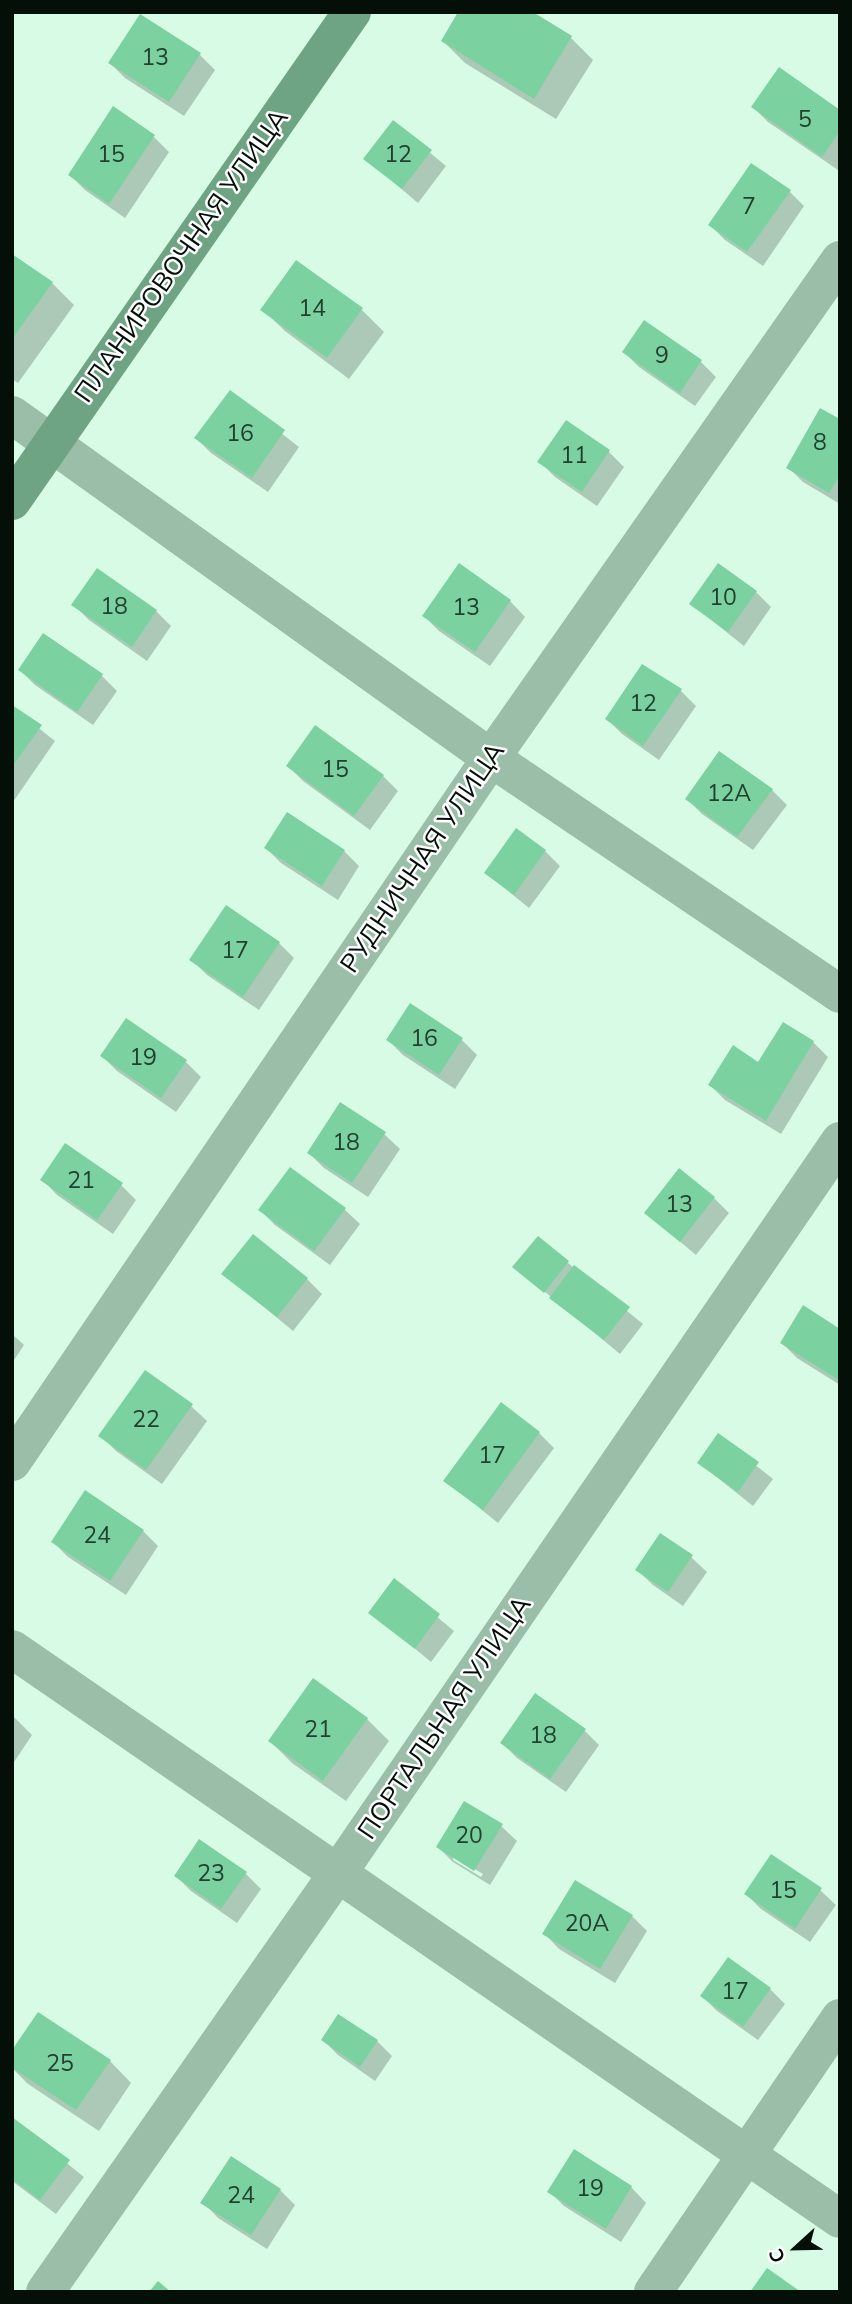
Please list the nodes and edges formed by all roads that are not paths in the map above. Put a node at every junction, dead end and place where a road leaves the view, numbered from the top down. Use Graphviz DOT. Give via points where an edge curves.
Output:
graph roads {
  1 [pos="352,12"];
  2 [pos="840,260"];
  3 [pos="12,415"];
  4 [pos="52,443"];
  5 [pos="12,501"];
  6 [pos="491,758"];
  7 [pos="840,994"];
  8 [pos="840,1141"];
  9 [pos="12,1462"];
  10 [pos="12,1649"];
  11 [pos="338,1873"];
  12 [pos="840,2018"];
  13 [pos="746,2155"];
  14 [pos="840,2219"];
  15 [pos="45,2292"];
  16 [pos="653,2292"];
  1 -- 4 [label="main road, ПЛАНИРОВОЧНАЯ УЛИЦА"];
  2 -- 6 [label="street, РУДНИЧНАЯ УЛИЦА"];
  3 -- 4 [label="street"];
  4 -- 5 [label="main road, ПЛАНИРОВОЧНАЯ УЛИЦА"];
  4 -- 6 [label="street"];
  6 -- 7 [label="street"];
  6 -- 9 [label="street, РУДНИЧНАЯ УЛИЦА"];
  8 -- 11 [label="street, ПОРТАЛЬНАЯ УЛИЦА"];
  10 -- 11 [label="street"];
  11 -- 13 [label="street"];
  11 -- 15 [label="street, ПОРТАЛЬНАЯ УЛИЦА"];
  12 -- 13 [label="street"];
  13 -- 14 [label="street"];
  13 -- 16 [label="street"];
}
